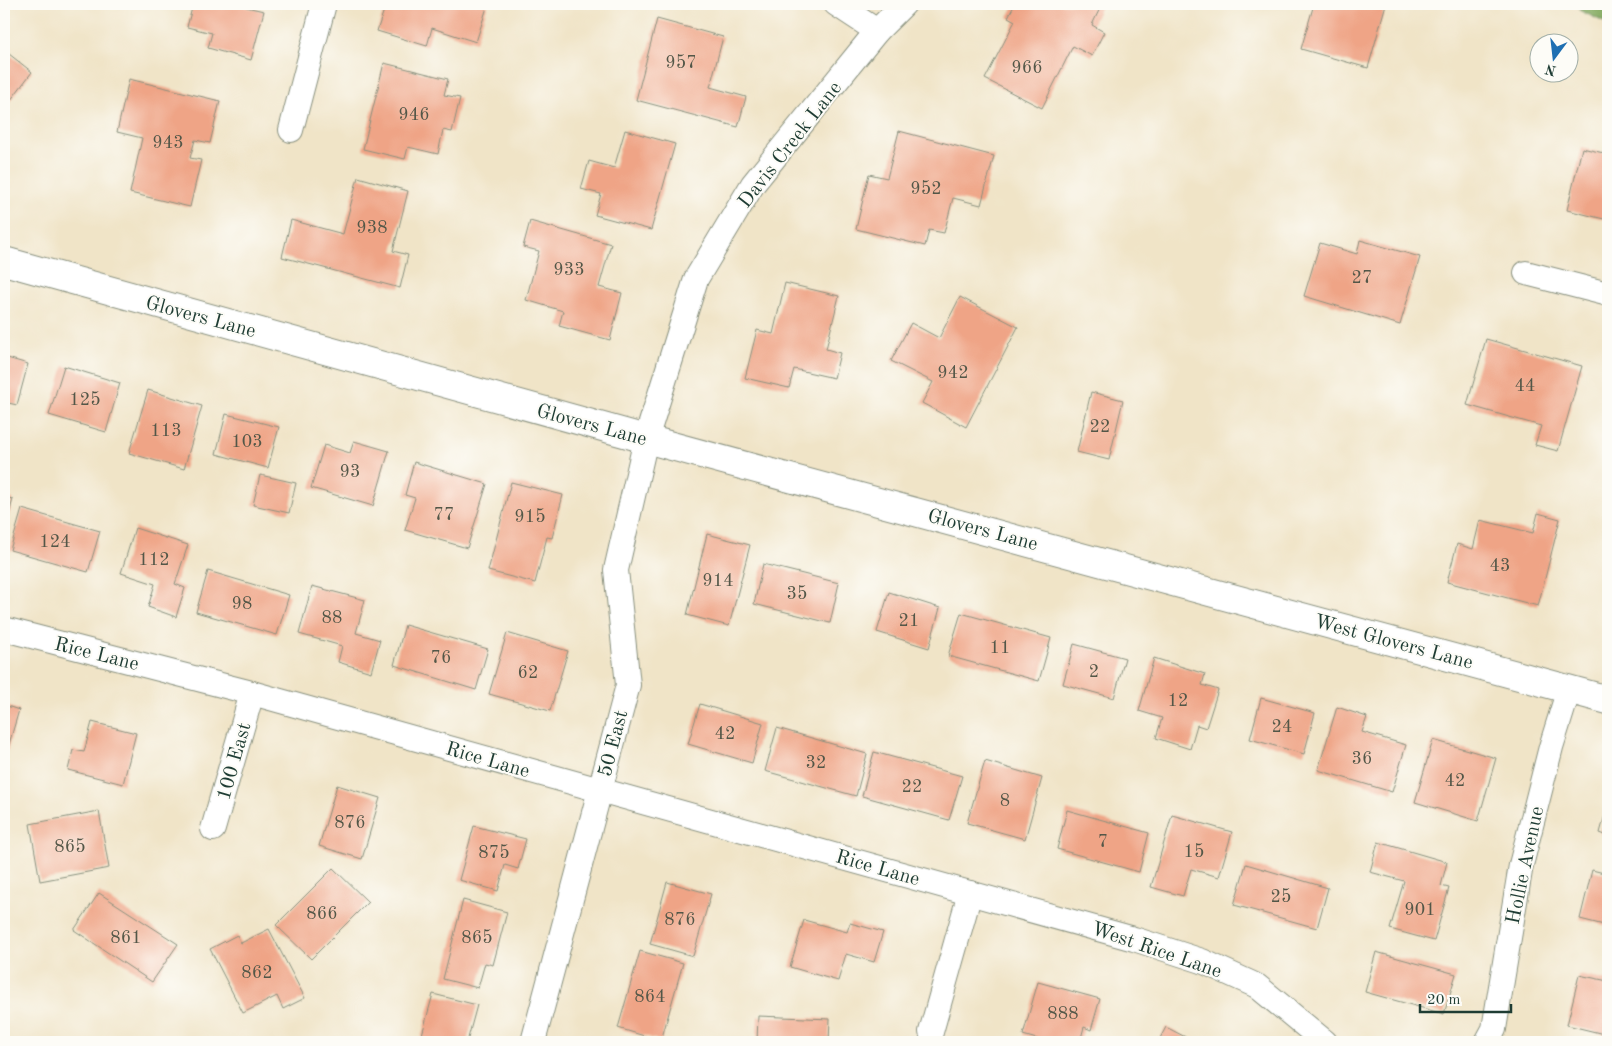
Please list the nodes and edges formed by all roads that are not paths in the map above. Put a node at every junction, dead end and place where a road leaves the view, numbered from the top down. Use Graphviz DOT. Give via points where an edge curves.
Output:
graph roads {
  1 [pos="324,4"];
  2 [pos="836,4"];
  3 [pos="904,4"];
  4 [pos="877,31"];
  5 [pos="291,130"];
  6 [pos="4,261"];
  7 [pos="1526,274"];
  8 [pos="1608,294"];
  9 [pos="646,438"];
  10 [pos="1181,583"];
  11 [pos="4,629"];
  12 [pos="1569,689"];
  13 [pos="252,693"];
  14 [pos="1608,700"];
  15 [pos="600,790"];
  16 [pos="214,829"];
  17 [pos="970,893"];
  18 [pos="931,1032"];
  19 [pos="533,1042"];
  20 [pos="1325,1042"];
  21 [pos="1487,1042"];
  1 -- 5 [label="street"];
  2 -- 4 [label="street"];
  3 -- 4 [label="street, Davis Creek Lane"];
  4 -- 9 [label="street, Davis Creek Lane" via="753,184 696,279"];
  6 -- 9 [label="street, Glovers Lane"];
  7 -- 8 [label="street"];
  9 -- 10 [label="street, Glovers Lane"];
  9 -- 15 [label="street, 50 East" via="616,570 628,685"];
  10 -- 12 [label="street, West Glovers Lane"];
  11 -- 13 [label="street, Rice Lane"];
  12 -- 14 [label="street, West Glovers Lane"];
  12 -- 21 [label="street, Hollie Avenue" via="1520,865 1494,1029"];
  13 -- 15 [label="street, Rice Lane"];
  13 -- 16 [label="street, 100 East"];
  15 -- 17 [label="street, Rice Lane"];
  15 -- 19 [label="street, 50 East"];
  17 -- 18 [label="street"];
  17 -- 20 [label="street, West Rice Lane" via="1202,961 1257,986"];
}
